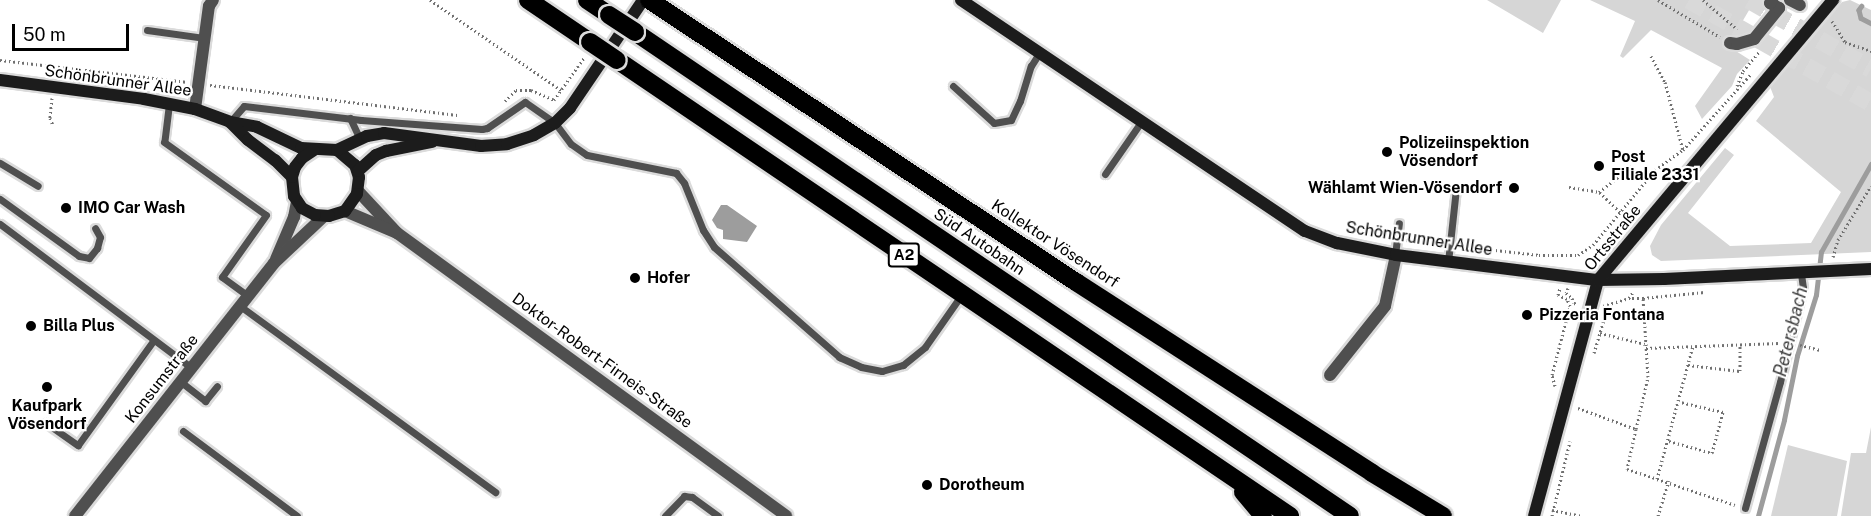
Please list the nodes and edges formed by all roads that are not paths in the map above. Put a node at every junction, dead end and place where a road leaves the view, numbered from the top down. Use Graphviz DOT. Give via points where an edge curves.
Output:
graph roads {
  1 [pos="213,0"];
  2 [pos="528,0"];
  3 [pos="587,0"];
  4 [pos="961,0"];
  5 [pos="1772,0"];
  6 [pos="649,1"];
  7 [pos="1830,3"];
  8 [pos="147,30"];
  9 [pos="205,38"];
  10 [pos="1730,42"];
  11 [pos="1039,53"];
  12 [pos="0,80"];
  13 [pos="953,86"];
  14 [pos="169,104"];
  15 [pos="195,109"];
  16 [pos="350,118"];
  17 [pos="230,122"];
  18 [pos="1141,122"];
  19 [pos="555,123"];
  20 [pos="360,139"];
  21 [pos="436,141"];
  22 [pos="314,150"];
  23 [pos="337,150"];
  24 [pos="0,163"];
  25 [pos="358,171"];
  26 [pos="1105,174"];
  27 [pos="292,177"];
  28 [pos="38,186"];
  29 [pos="1456,188"];
  30 [pos="358,190"];
  31 [pos="0,199"];
  32 [pos="297,202"];
  33 [pos="345,211"];
  34 [pos="323,217"];
  35 [pos="1399,223"];
  36 [pos="0,224"];
  37 [pos="95,228"];
  38 [pos="398,233"];
  39 [pos="1395,255"];
  40 [pos="1448,262"];
  41 [pos="274,263"];
  42 [pos="1871,269"];
  43 [pos="1805,273"];
  44 [pos="1598,280"];
  45 [pos="962,294"];
  46 [pos="244,301"];
  47 [pos="153,341"];
  48 [pos="192,368"];
  49 [pos="1330,375"];
  50 [pos="181,382"];
  51 [pos="217,386"];
  52 [pos="46,423"];
  53 [pos="183,431"];
  54 [pos="1226,473"];
  55 [pos="495,492"];
  56 [pos="1744,508"];
  57 [pos="1536,511"];
  58 [pos="75,516"];
  59 [pos="297,516"];
  60 [pos="665,516"];
  61 [pos="718,516"];
  62 [pos="786,516"];
  63 [pos="1263,516"];
  64 [pos="1290,516"];
  65 [pos="1350,516"];
  66 [pos="1443,516"];
  1 -- 9 [label="street"];
  2 -- 45 [label="highway, A2, bridge"];
  3 -- 65 [label="highway, Süd Autobahn / A2, bridge"];
  4 -- 11 [label="main road, Schönbrunner Allee"];
  5 -- 10 [label="street" via="1770,3 1779,8 1754,39"];
  6 -- 19 [label="main road, Schönbrunner Allee"];
  6 -- 66 [label="highway, Kollektor Vösendorf" via="1372,474"];
  7 -- 44 [label="main road, Ortsstraße"];
  8 -- 9 [label="lane"];
  9 -- 15 [label="street"];
  11 -- 13 [label="lane" via="1011,120 994,123"];
  11 -- 18 [label="main road, Schönbrunner Allee"];
  12 -- 14 [label="main road, Schönbrunner Allee"];
  14 -- 15 [label="main road, Schönbrunner Allee"];
  14 -- 46 [label="lane" via="164,142 266,215 222,277"];
  15 -- 17 [label="main road, Schönbrunner Allee"];
  16 -- 17 [label="lane" via="244,106"];
  16 -- 19 [label="lane" via="487,128 525,102"];
  16 -- 20 [label="lane"];
  17 -- 22 [label="main road, Schönbrunner Allee" via="256,127"];
  17 -- 27 [label="main road, Schönbrunner Allee"];
  18 -- 26 [label="lane"];
  18 -- 39 [label="main road, Schönbrunner Allee" via="1305,231 1337,243"];
  19 -- 21 [label="main road, Schönbrunner Allee" via="507,144 481,146"];
  19 -- 45 [label="lane" via="571,144 587,155 676,173 714,247 839,357 861,367 882,371 903,365 925,347"];
  20 -- 21 [label="main road, Schönbrunner Allee" via="395,133"];
  20 -- 23 [label="main road, Schönbrunner Allee"];
  21 -- 25 [label="main road, Schönbrunner Allee" via="386,151"];
  22 -- 23 [label="main road, Schönbrunner Allee"];
  22 -- 27 [label="main road" via="297,163"];
  23 -- 25 [label="main road"];
  24 -- 28 [label="lane"];
  25 -- 30 [label="main road"];
  27 -- 32 [label="main road"];
  29 -- 40 [label="lane"];
  30 -- 33 [label="main road"];
  30 -- 38 [label="street, Doktor-Robert-Firneis-Straße"];
  31 -- 37 [label="lane" via="79,256 89,258 97,248 100,237"];
  32 -- 34 [label="main road" via="308,212"];
  32 -- 41 [label="street, Konsumstraße" via="292,224"];
  33 -- 34 [label="main road"];
  33 -- 38 [label="street, Doktor-Robert-Firneis-Straße"];
  34 -- 41 [label="street, Konsumstraße"];
  35 -- 39 [label="lane"];
  36 -- 47 [label="lane"];
  38 -- 62 [label="street, Doktor-Robert-Firneis-Straße"];
  39 -- 40 [label="main road, Schönbrunner Allee"];
  39 -- 49 [label="street" via="1385,306"];
  40 -- 44 [label="main road, Schönbrunner Allee"];
  41 -- 46 [label="street, Konsumstraße"];
  42 -- 43 [label="main road, Schönbrunner Allee"];
  43 -- 44 [label="main road, Schönbrunner Allee"];
  43 -- 56 [label="lane" via="1791,344"];
  44 -- 57 [label="main road, Ortsstraße"];
  45 -- 54 [label="highway, A2"];
  46 -- 48 [label="street, Konsumstraße"];
  46 -- 55 [label="lane"];
  47 -- 48 [label="lane"];
  47 -- 52 [label="lane" via="78,445"];
  48 -- 50 [label="street, Konsumstraße"];
  50 -- 51 [label="lane" via="206,401"];
  50 -- 58 [label="street, Konsumstraße"];
  53 -- 59 [label="lane"];
  54 -- 63 [label="highway"];
  54 -- 64 [label="highway, A2"];
  60 -- 61 [label="lane" via="684,496 692,497"];
}
